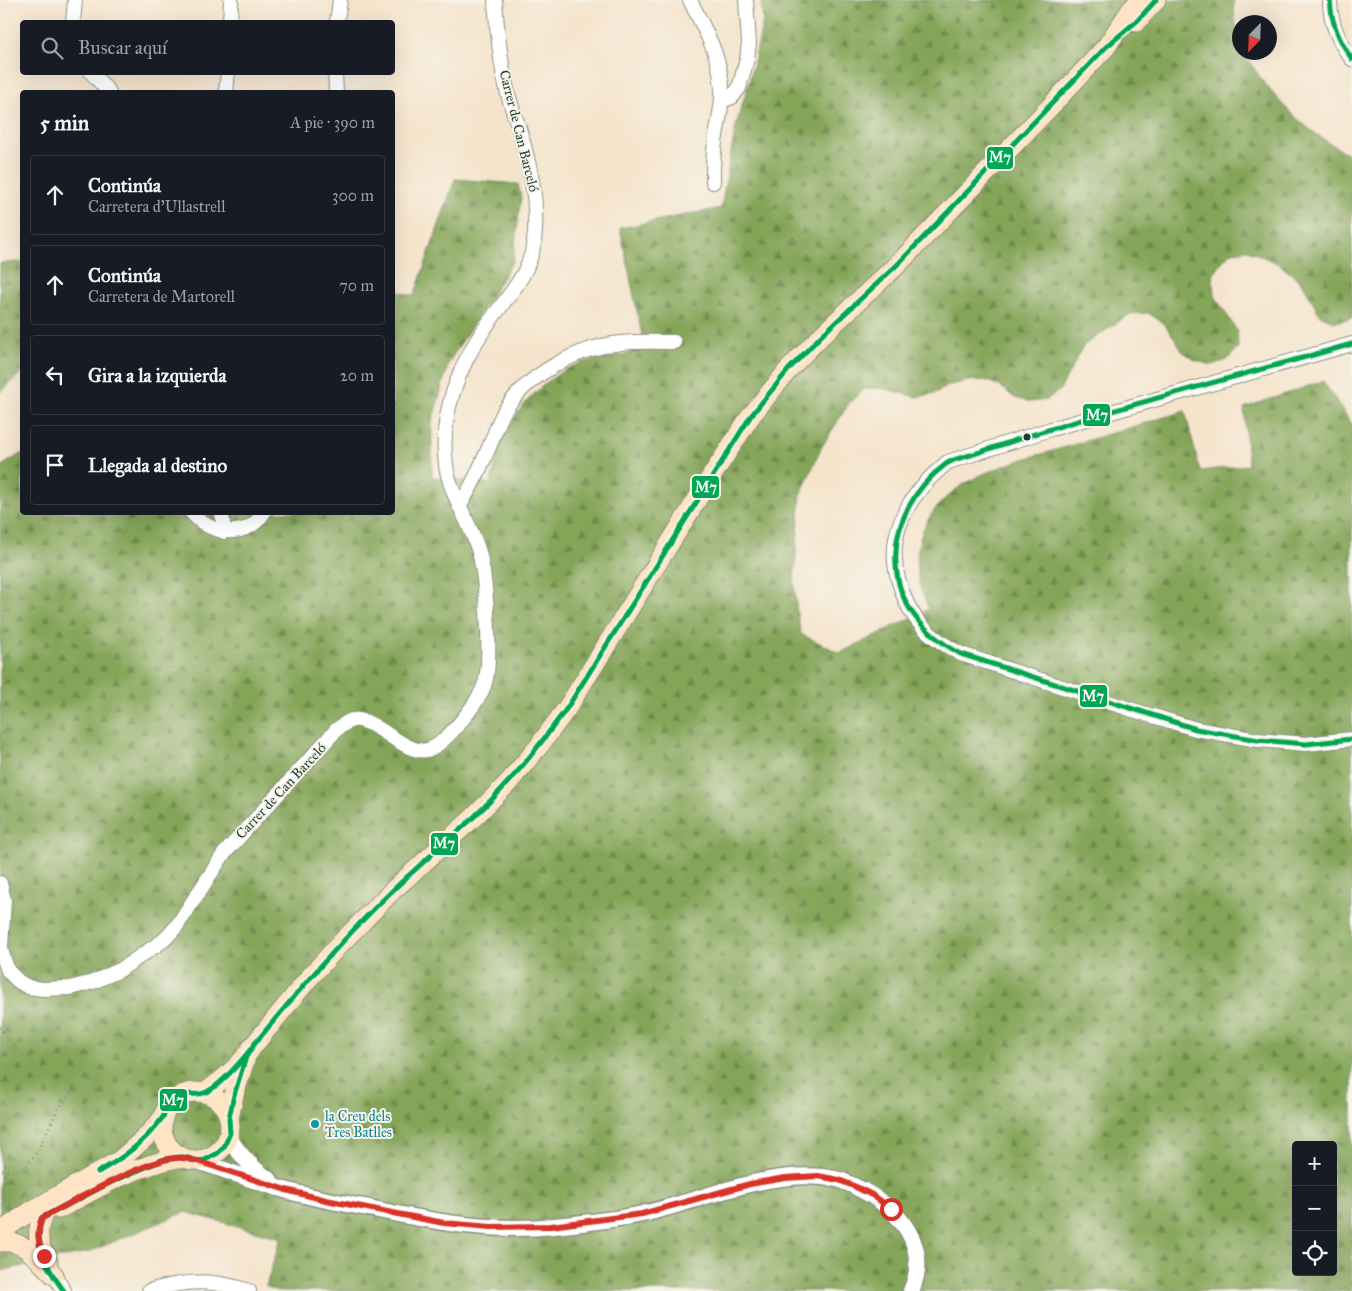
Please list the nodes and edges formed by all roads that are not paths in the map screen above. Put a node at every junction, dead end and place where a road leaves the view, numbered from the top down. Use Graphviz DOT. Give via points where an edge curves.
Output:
graph roads {
  1 [pos="76,0"];
  2 [pos="231,0"];
  3 [pos="340,0"];
  4 [pos="495,0"];
  5 [pos="690,0"];
  6 [pos="746,0"];
  7 [pos="1140,0"];
  8 [pos="1156,0"];
  9 [pos="1330,0"];
  10 [pos="73,20"];
  11 [pos="230,20"];
  12 [pos="337,20"];
  13 [pos="1106,47"];
  14 [pos="1352,59"];
  15 [pos="94,75"];
  16 [pos="228,75"];
  17 [pos="335,75"];
  18 [pos="107,90"];
  19 [pos="226,90"];
  20 [pos="336,90"];
  21 [pos="722,101"];
  22 [pos="712,182"];
  23 [pos="674,342"];
  24 [pos="1352,344"];
  25 [pos="460,506"];
  26 [pos="194,515"];
  27 [pos="222,515"];
  28 [pos="262,515"];
  29 [pos="224,532"];
  30 [pos="1352,739"];
  31 [pos="0,883"];
  32 [pos="246,1057"];
  33 [pos="204,1093"];
  34 [pos="230,1118"];
  35 [pos="162,1119"];
  36 [pos="228,1138"];
  37 [pos="189,1159"];
  38 [pos="286,1190"];
  39 [pos="42,1218"];
  40 [pos="1,1235"];
  41 [pos="54,1275"];
  42 [pos="64,1291"];
  43 [pos="149,1291"];
  44 [pos="249,1291"];
  45 [pos="910,1291"];
  1 -- 10 [label="street"];
  2 -- 11 [label="street"];
  3 -- 12 [label="street"];
  4 -- 25 [label="street, Carrer de Can Barceló" via="507,93 534,181 536,222 528,265 471,351 452,396 445,432 446,466"];
  5 -- 21 [label="street" via="719,64"];
  6 -- 21 [label="street" via="747,59 739,88 732,97"];
  7 -- 13 [label="main road"];
  8 -- 13 [label="main road"];
  9 -- 14 [label="street" via="1337,37"];
  13 -- 32 [label="main road" via="904,258 789,369 750,417 567,708 539,746 474,817 392,891 339,945"];
  15 -- 18 [label="street"];
  16 -- 19 [label="street"];
  17 -- 20 [label="street"];
  21 -- 22 [label="street"];
  23 -- 25 [label="street" via="620,343 597,347 541,373 505,410"];
  24 -- 30 [label="street" via="948,462 924,484 906,508 896,536 894,564 910,612 942,644 961,654 1196,729 1258,740 1306,744"];
  25 -- 31 [label="street, Carrer de Can Barceló" via="478,548 487,606 488,657 484,686 478,698 441,742 427,750 418,750 363,721 353,719 345,723 224,854 164,940 120,970 93,982 70,988 28,987 8,971 1,947 4,900"];
  26 -- 29 [label="street" via="201,523"];
  27 -- 29 [label="street"];
  28 -- 29 [label="street" via="243,530"];
  32 -- 33 [label="main road"];
  32 -- 34 [label="main road"];
  33 -- 34 [label="main road" via="217,1099"];
  33 -- 35 [label="main road" via="180,1095 168,1105"];
  34 -- 36 [label="main road"];
  35 -- 37 [label="main road" via="165,1142 175,1154"];
  35 -- 40 [label="main road" via="120,1160 31,1211"];
  36 -- 37 [label="main road" via="218,1153 204,1160"];
  36 -- 38 [label="street" via="258,1173"];
  37 -- 38 [label="street"];
  37 -- 39 [label="main road" via="162,1160 90,1192"];
  38 -- 45 [label="street" via="444,1223 491,1227 543,1226 642,1214 750,1184 818,1176 839,1180 874,1196 902,1221 918,1256 918,1272"];
  39 -- 40 [label="main road"];
  39 -- 41 [label="main road" via="38,1243"];
  40 -- 41 [label="main road" via="29,1249"];
  41 -- 42 [label="street"];
  43 -- 44 [label="street" via="172,1284 196,1282 227,1284"];
}
